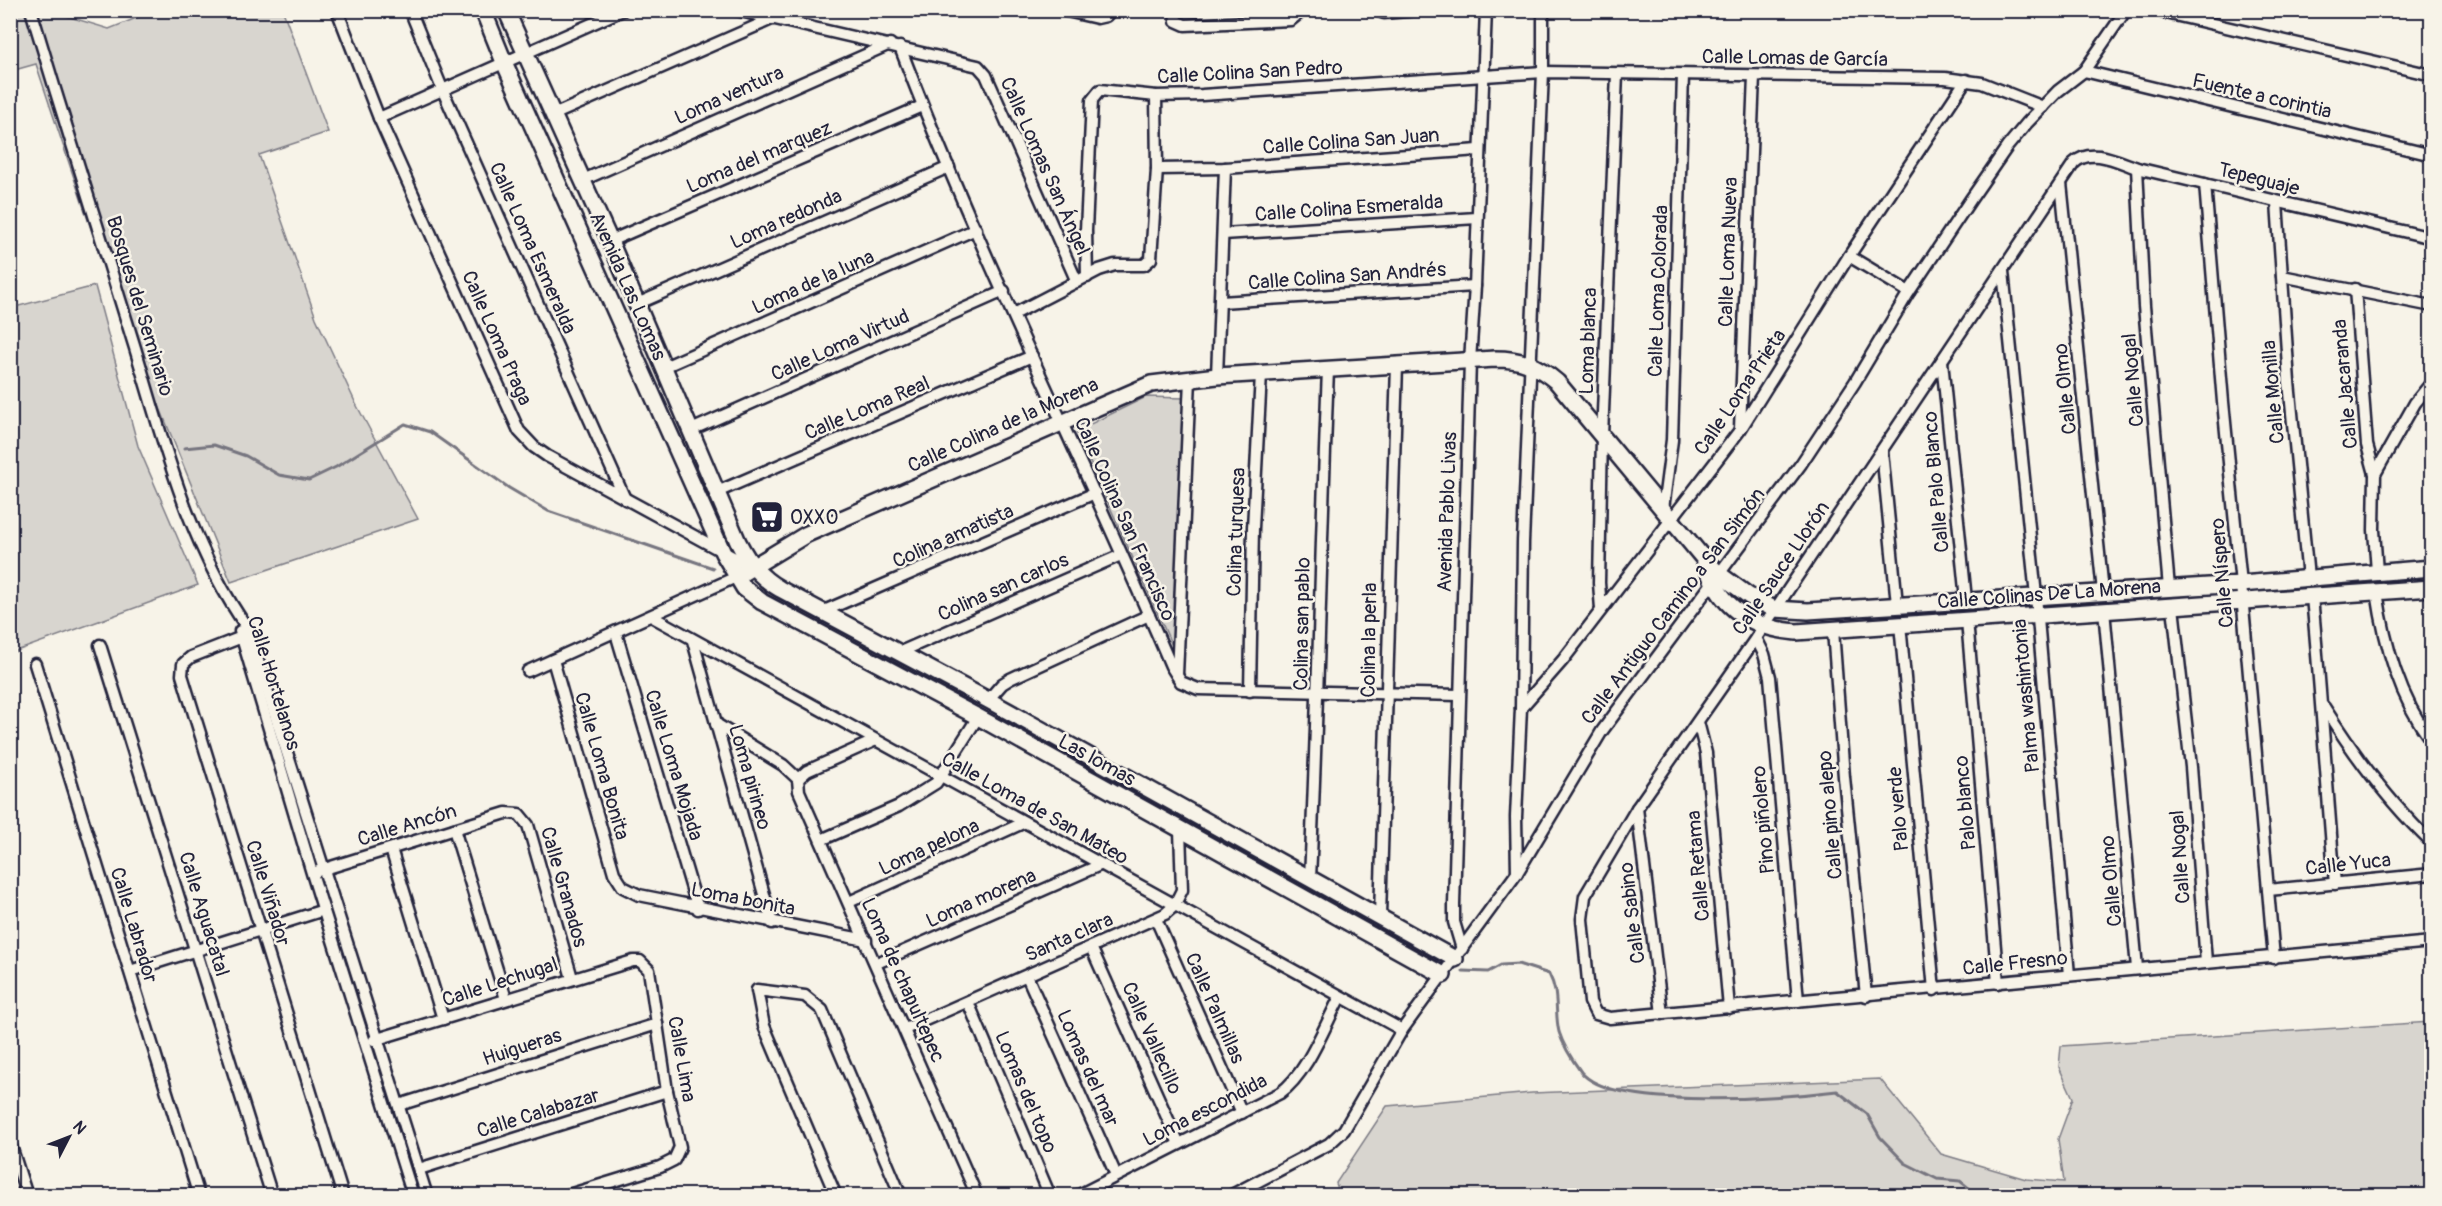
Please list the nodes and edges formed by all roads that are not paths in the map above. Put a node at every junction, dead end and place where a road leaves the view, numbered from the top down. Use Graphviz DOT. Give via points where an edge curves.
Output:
graph roads {
  1 [pos="31,10"];
  2 [pos="337,10"];
  3 [pos="410,10"];
  4 [pos="483,10"];
  5 [pos="506,10"];
  6 [pos="623,10"];
  7 [pos="736,10"];
  8 [pos="1062,10"];
  9 [pos="1111,10"];
  10 [pos="1175,10"];
  11 [pos="1239,10"];
  12 [pos="1304,10"];
  13 [pos="1376,10"];
  14 [pos="1419,10"];
  15 [pos="1486,10"];
  16 [pos="1543,10"];
  17 [pos="2126,10"];
  18 [pos="2153,10"];
  19 [pos="2180,14"];
  20 [pos="773,19"];
  21 [pos="1239,22"];
  22 [pos="895,45"];
  23 [pos="525,53"];
  24 [pos="504,62"];
  25 [pos="2084,71"];
  26 [pos="1543,72"];
  27 [pos="1617,74"];
  28 [pos="1484,75"];
  29 [pos="1683,75"];
  30 [pos="2432,75"];
  31 [pos="1754,76"];
  32 [pos="1966,80"];
  33 [pos="443,91"];
  34 [pos="1156,96"];
  35 [pos="922,106"];
  36 [pos="2043,107"];
  37 [pos="554,115"];
  38 [pos="379,118"];
  39 [pos="1479,150"];
  40 [pos="2432,155"];
  41 [pos="2080,157"];
  42 [pos="949,167"];
  43 [pos="1225,168"];
  44 [pos="2137,168"];
  45 [pos="1157,169"];
  46 [pos="583,180"];
  47 [pos="2061,183"];
  48 [pos="2205,184"];
  49 [pos="2277,202"];
  50 [pos="1477,218"];
  51 [pos="976,229"];
  52 [pos="1223,234"];
  53 [pos="2432,238"];
  54 [pos="610,241"];
  55 [pos="1849,256"];
  56 [pos="2002,271"];
  57 [pos="2282,276"];
  58 [pos="1082,280"];
  59 [pos="1475,286"];
  60 [pos="2355,289"];
  61 [pos="1004,291"];
  62 [pos="1909,292"];
  63 [pos="1221,302"];
  64 [pos="637,303"];
  65 [pos="2432,306"];
  66 [pos="1014,314"];
  67 [pos="1032,356"];
  68 [pos="1470,361"];
  69 [pos="1942,361"];
  70 [pos="1532,364"];
  71 [pos="1397,365"];
  72 [pos="664,367"];
  73 [pos="1328,370"];
  74 [pos="1261,374"];
  75 [pos="1217,376"];
  76 [pos="1190,379"];
  77 [pos="2432,382"];
  78 [pos="1062,422"];
  79 [pos="691,430"];
  80 [pos="1740,430"];
  81 [pos="1602,436"];
  82 [pos="1882,451"];
  83 [pos="2375,474"];
  84 [pos="717,492"];
  85 [pos="1095,493"];
  86 [pos="625,500"];
  87 [pos="1667,514"];
  88 [pos="723,553"];
  89 [pos="1121,555"];
  90 [pos="752,567"];
  91 [pos="2432,568"];
  92 [pos="2377,572"];
  93 [pos="736,577"];
  94 [pos="1716,578"];
  95 [pos="2308,578"];
  96 [pos="2241,584"];
  97 [pos="2169,588"];
  98 [pos="2432,588"];
  99 [pos="2103,592"];
  100 [pos="2377,592"];
  101 [pos="2036,596"];
  102 [pos="2312,597"];
  103 [pos="1966,600"];
  104 [pos="2243,602"];
  105 [pos="1897,604"];
  106 [pos="231,605"];
  107 [pos="2173,607"];
  108 [pos="1601,609"];
  109 [pos="1774,609"];
  110 [pos="2104,610"];
  111 [pos="824,611"];
  112 [pos="1149,615"];
  113 [pos="2037,615"];
  114 [pos="651,616"];
  115 [pos="1967,620"];
  116 [pos="1900,624"];
  117 [pos="1833,630"];
  118 [pos="616,633"];
  119 [pos="1760,633"];
  120 [pos="242,637"];
  121 [pos="693,641"];
  122 [pos="100,645"];
  123 [pos="900,652"];
  124 [pos="553,660"];
  125 [pos="35,664"];
  126 [pos="528,671"];
  127 [pos="1176,677"];
  128 [pos="1250,691"];
  129 [pos="1319,694"];
  130 [pos="1386,695"];
  131 [pos="1458,695"];
  132 [pos="988,700"];
  133 [pos="2323,706"];
  134 [pos="1521,708"];
  135 [pos="978,717"];
  136 [pos="1698,722"];
  137 [pos="716,724"];
  138 [pos="874,741"];
  139 [pos="2432,742"];
  140 [pos="942,776"];
  141 [pos="798,779"];
  142 [pos="1636,808"];
  143 [pos="513,812"];
  144 [pos="1023,823"];
  145 [pos="454,829"];
  146 [pos="1180,830"];
  147 [pos="821,840"];
  148 [pos="2432,843"];
  149 [pos="391,849"];
  150 [pos="1100,864"];
  151 [pos="325,869"];
  152 [pos="312,873"];
  153 [pos="1517,873"];
  154 [pos="2432,874"];
  155 [pos="1310,878"];
  156 [pos="617,881"];
  157 [pos="2335,884"];
  158 [pos="2268,890"];
  159 [pos="849,902"];
  160 [pos="1174,906"];
  161 [pos="698,909"];
  162 [pos="324,910"];
  163 [pos="1380,916"];
  164 [pos="1156,919"];
  165 [pos="772,923"];
  166 [pos="261,930"];
  167 [pos="866,940"];
  168 [pos="2432,942"];
  169 [pos="1091,947"];
  170 [pos="196,950"];
  171 [pos="1459,954"];
  172 [pos="2274,958"];
  173 [pos="876,963"];
  174 [pos="2206,963"];
  175 [pos="645,964"];
  176 [pos="2137,968"];
  177 [pos="130,971"];
  178 [pos="1443,975"];
  179 [pos="2069,975"];
  180 [pos="1027,976"];
  181 [pos="572,978"];
  182 [pos="1998,982"];
  183 [pos="1934,990"];
  184 [pos="1866,996"];
  185 [pos="1340,997"];
  186 [pos="507,999"];
  187 [pos="1798,1001"];
  188 [pos="968,1002"];
  189 [pos="1729,1008"];
  190 [pos="1662,1014"];
  191 [pos="1601,1018"];
  192 [pos="443,1019"];
  193 [pos="657,1024"];
  194 [pos="905,1029"];
  195 [pos="1402,1030"];
  196 [pos="379,1039"];
  197 [pos="365,1042"];
  198 [pos="667,1091"];
  199 [pos="399,1105"];
  200 [pos="1242,1113"];
  201 [pos="10,1143"];
  202 [pos="1179,1144"];
  203 [pos="419,1169"];
  204 [pos="1116,1175"];
  205 [pos="27,1196"];
  206 [pos="199,1196"];
  207 [pos="272,1196"];
  208 [pos="343,1196"];
  209 [pos="413,1196"];
  210 [pos="427,1196"];
  211 [pos="565,1196"];
  212 [pos="836,1196"];
  213 [pos="901,1196"];
  214 [pos="977,1196"];
  215 [pos="1050,1196"];
  216 [pos="1077,1196"];
  217 [pos="1230,1196"];
  1 -- 106 [label="street, Bosques del Seminario" via="190,521"];
  2 -- 38 [label="street, Calle Loma Praga"];
  3 -- 33 [label="street, Calle Loma Esmeralda"];
  4 -- 24 [label="street, Avenida Las Lomas"];
  5 -- 23 [label="street, Avenida Las Lomas"];
  6 -- 23 [label="street"];
  7 -- 20 [label="street"];
  8 -- 9 [label="street" via="1097,18"];
  10 -- 21 [label="street" via="1176,21 1185,25"];
  11 -- 21 [label="street"];
  12 -- 21 [label="street" via="1291,20"];
  13 -- 14 [label="street"];
  15 -- 28 [label="street, Avenida Pablo Livas"];
  16 -- 26 [label="street"];
  17 -- 25 [label="street, Calle Antiguo Camino a San Simón"];
  18 -- 19 [label="street"];
  19 -- 30 [label="street"];
  20 -- 22 [label="street"];
  20 -- 37 [label="street"];
  22 -- 35 [label="street, Calle Colina San Francisco"];
  22 -- 46 [label="street, Loma ventura"];
  22 -- 58 [label="street, Calle Lomas San Ángel" via="978,66 986,75"];
  23 -- 24 [label="street"];
  23 -- 37 [label="street, Avenida Las Lomas"];
  24 -- 33 [label="street"];
  24 -- 88 [label="street, Avenida Las Lomas"];
  25 -- 36 [label="street, Calle Antiguo Camino a San Simón"];
  25 -- 40 [label="street, Fuente a corintia"];
  26 -- 27 [label="street, Calle Lomas de García"];
  26 -- 28 [label="street, Calle Colina San Pedro"];
  26 -- 70 [label="street"];
  27 -- 29 [label="street, Calle Lomas de García"];
  27 -- 81 [label="street, Loma blanca"];
  28 -- 34 [label="street, Calle Colina San Pedro"];
  28 -- 39 [label="street, Avenida Pablo Livas"];
  29 -- 31 [label="street, Calle Lomas de García"];
  29 -- 87 [label="street, Calle Loma Colorada"];
  31 -- 32 [label="street, Calle Lomas de García"];
  31 -- 80 [label="street, Calle Loma Nueva"];
  32 -- 36 [label="street, Calle Lomas de García" via="1990,85"];
  32 -- 55 [label="street, Calle Loma Prieta"];
  33 -- 38 [label="street"];
  33 -- 86 [label="street, Calle Loma Esmeralda"];
  34 -- 45 [label="street"];
  34 -- 58 [label="street, Calle Colina San Pedro" via="1100,90 1094,96"];
  35 -- 42 [label="street, Calle Colina San Francisco"];
  35 -- 54 [label="street, Loma del marquez"];
  36 -- 62 [label="street, Calle Antiguo Camino a San Simón" via="2007,147"];
  37 -- 46 [label="street, Avenida Las Lomas"];
  38 -- 86 [label="street, Calle Loma Praga" via="519,431 548,456"];
  39 -- 43 [label="street, Calle Colina San Juan"];
  39 -- 50 [label="street, Avenida Pablo Livas"];
  41 -- 44 [label="street, Tepeguaje" via="2092,154"];
  41 -- 47 [label="street, Calle Sauce Llorón"];
  42 -- 51 [label="street, Calle Colina San Francisco"];
  42 -- 64 [label="street, Loma redonda"];
  43 -- 45 [label="street, Calle Colina San Juan"];
  43 -- 52 [label="street"];
  44 -- 48 [label="street, Tepeguaje"];
  44 -- 97 [label="street, Calle Nogal" via="2144,306"];
  45 -- 58 [label="street" via="1151,259 1144,265 1108,267"];
  46 -- 54 [label="street, Avenida Las Lomas"];
  47 -- 56 [label="street, Calle Sauce Llorón"];
  47 -- 99 [label="street, Calle Olmo"];
  48 -- 49 [label="street, Tepeguaje"];
  48 -- 96 [label="street, Calle Níspero"];
  49 -- 53 [label="street, Tepeguaje"];
  49 -- 57 [label="street, Calle Monilla"];
  50 -- 52 [label="street, Calle Colina Esmeralda"];
  50 -- 59 [label="street, Avenida Pablo Livas"];
  51 -- 61 [label="street, Calle Colina San Francisco"];
  51 -- 72 [label="street, Loma de la luna"];
  52 -- 63 [label="street"];
  54 -- 64 [label="street, Avenida Las Lomas"];
  55 -- 62 [label="street"];
  55 -- 80 [label="street, Calle Loma Prieta"];
  56 -- 69 [label="street, Calle Sauce Llorón"];
  56 -- 101 [label="street, Palma washintonia"];
  57 -- 60 [label="street"];
  57 -- 95 [label="street, Calle Monilla"];
  58 -- 66 [label="street, Calle Lomas San Ángel"];
  59 -- 63 [label="street, Calle Colina San Andrés"];
  59 -- 68 [label="street, Avenida Pablo Livas"];
  60 -- 65 [label="street"];
  60 -- 83 [label="street, Calle Jacaranda" via="2367,445"];
  61 -- 66 [label="street, Calle Colina San Francisco"];
  61 -- 79 [label="street, Calle Loma Virtud"];
  62 -- 94 [label="street, Calle Antiguo Camino a San Simón" via="1801,464"];
  63 -- 75 [label="street"];
  64 -- 72 [label="street, Avenida Las Lomas"];
  66 -- 67 [label="street, Calle Colina San Francisco"];
  67 -- 78 [label="street, Calle Colina San Francisco"];
  67 -- 84 [label="street, Calle Loma Real"];
  68 -- 70 [label="street, Calle Colina de la Morena" via="1510,359"];
  68 -- 71 [label="street, Calle Colina de la Morena"];
  68 -- 131 [label="street, Avenida Pablo Livas"];
  69 -- 82 [label="street, Calle Sauce Llorón"];
  69 -- 103 [label="street, Calle Palo Blanco"];
  70 -- 81 [label="street, Calle Colinas De La Morena" via="1557,382"];
  70 -- 134 [label="street" via="1523,542"];
  71 -- 73 [label="street, Calle Colina de la Morena"];
  71 -- 130 [label="street, Colina la perla"];
  72 -- 79 [label="street, Avenida Las Lomas"];
  73 -- 74 [label="street, Calle Colina de la Morena"];
  73 -- 129 [label="street, Colina san pablo"];
  74 -- 75 [label="street, Calle Colina de la Morena"];
  74 -- 128 [label="street, Colina turquesa"];
  75 -- 76 [label="street, Calle Colina de la Morena"];
  76 -- 78 [label="street, Calle Colina de la Morena" via="1151,384"];
  76 -- 127 [label="street"];
  77 -- 83 [label="street" via="2415,403"];
  78 -- 85 [label="street, Calle Colina San Francisco"];
  78 -- 90 [label="street, Calle Colina de la Morena" via="807,534"];
  79 -- 84 [label="street, Avenida Las Lomas"];
  80 -- 87 [label="street, Calle Loma Prieta"];
  81 -- 87 [label="street, Calle Colinas De La Morena"];
  81 -- 108 [label="street, Loma blanca"];
  82 -- 105 [label="street"];
  82 -- 109 [label="street, Calle Sauce Llorón"];
  83 -- 92 [label="street"];
  84 -- 90 [label="street, Avenida Las Lomas"];
  85 -- 89 [label="street, Calle Colina San Francisco"];
  85 -- 111 [label="street, Colina amatista"];
  86 -- 88 [label="street, Calle Loma Praga"];
  87 -- 94 [label="street, Calle Colinas De La Morena"];
  87 -- 108 [label="street, Calle Loma Prieta"];
  88 -- 90 [label="street, Calle Loma Praga"];
  88 -- 93 [label="street, Avenida Las Lomas"];
  89 -- 112 [label="street, Calle Colina San Francisco"];
  89 -- 123 [label="street, Colina san carlos"];
  90 -- 93 [label="street, Calle Colina de la Morena"];
  90 -- 111 [label="street, Las lomas" via="768,582"];
  91 -- 92 [label="street, Calle Colinas De La Morena"];
  92 -- 95 [label="street, Calle Colinas De La Morena"];
  93 -- 114 [label="street, Calle Colina de la Morena"];
  93 -- 135 [label="street, Las lomas" via="762,602"];
  94 -- 109 [label="street, Calle Colinas De La Morena"];
  94 -- 119 [label="street, Calle Colinas De La Morena" via="1732,607"];
  94 -- 153 [label="street, Calle Antiguo Camino a San Simón" via="1602,731"];
  95 -- 96 [label="street, Calle Colinas De La Morena"];
  96 -- 97 [label="street, Calle Colinas De La Morena"];
  96 -- 104 [label="street, Calle Níspero"];
  97 -- 99 [label="street, Calle Colinas De La Morena"];
  98 -- 100 [label="street, Calle Colinas De La Morena"];
  99 -- 101 [label="street, Calle Colinas De La Morena"];
  100 -- 102 [label="street, Calle Colinas De La Morena"];
  100 -- 139 [label="street" via="2388,654 2413,712"];
  101 -- 103 [label="street, Calle Colinas De La Morena"];
  101 -- 113 [label="street, Palma washintonia"];
  102 -- 104 [label="street, Calle Colinas De La Morena"];
  102 -- 133 [label="street"];
  103 -- 105 [label="street, Calle Colinas De La Morena"];
  104 -- 107 [label="street, Calle Colinas De La Morena"];
  104 -- 158 [label="street, Calle Níspero"];
  105 -- 109 [label="street, Calle Colinas De La Morena" via="1808,611"];
  106 -- 120 [label="street, Calle Hortelanos"];
  106 -- 151 [label="street, Calle Hortelanos" via="248,628"];
  107 -- 110 [label="street, Calle Colinas De La Morena"];
  107 -- 174 [label="street, Calle Nogal" via="2191,767"];
  108 -- 134 [label="street, Calle Loma Prieta"];
  109 -- 119 [label="street, Calle Sauce Llorón"];
  110 -- 113 [label="street, Calle Colinas De La Morena"];
  110 -- 176 [label="street, Calle Olmo"];
  111 -- 123 [label="street, Las lomas"];
  112 -- 127 [label="street, Calle Colina San Francisco"];
  112 -- 132 [label="street" via="1010,679"];
  113 -- 115 [label="street, Calle Colinas De La Morena"];
  113 -- 179 [label="street, Palma washintonia"];
  114 -- 118 [label="street, Calle Colina de la Morena"];
  114 -- 121 [label="street, Calle Loma de San Mateo"];
  115 -- 116 [label="street, Calle Colinas De La Morena"];
  115 -- 182 [label="street, Palo blanco"];
  116 -- 117 [label="street, Calle Colinas De La Morena"];
  116 -- 183 [label="street, Palo verde"];
  117 -- 119 [label="street, Calle Colinas De La Morena"];
  117 -- 184 [label="street, Calle pino alepo"];
  118 -- 124 [label="street, Calle Colina de la Morena"];
  118 -- 161 [label="street, Calle Loma Mojada"];
  119 -- 136 [label="street, Calle Sauce Llorón"];
  119 -- 187 [label="street, Pino piñolero" via="1770,677"];
  120 -- 152 [label="street, Calle Hortelanos"];
  120 -- 166 [label="street, Calle Viñador" via="191,657 182,669"];
  121 -- 137 [label="street, Loma pirineo"];
  121 -- 138 [label="street, Calle Loma de San Mateo"];
  122 -- 170 [label="street, Calle Aguacatal"];
  123 -- 132 [label="street, Las lomas"];
  124 -- 126 [label="street, Calle Colina de la Morena"];
  124 -- 156 [label="street, Calle Loma Bonita"];
  125 -- 177 [label="street, Calle Labrador"];
  127 -- 128 [label="street" via="1198,690"];
  128 -- 129 [label="street"];
  129 -- 130 [label="street"];
  129 -- 155 [label="street, Colina san pablo"];
  130 -- 131 [label="street"];
  130 -- 163 [label="street, Colina la perla"];
  131 -- 171 [label="street, Avenida Pablo Livas" via="1454,922"];
  132 -- 155 [label="street, Las lomas"];
  133 -- 148 [label="street" via="2370,774"];
  133 -- 157 [label="street"];
  134 -- 153 [label="street"];
  135 -- 140 [label="street"];
  135 -- 146 [label="street, Las lomas"];
  136 -- 142 [label="street, Calle Sauce Llorón"];
  136 -- 189 [label="street, Calle Retama" via="1706,753"];
  137 -- 141 [label="street" via="783,765"];
  137 -- 165 [label="street, Loma pirineo"];
  138 -- 140 [label="street, Calle Loma de San Mateo"];
  138 -- 141 [label="street" via="807,771"];
  140 -- 144 [label="street, Calle Loma de San Mateo"];
  140 -- 147 [label="street" via="915,797"];
  141 -- 147 [label="street, Loma de chapultepec" via="799,791"];
  142 -- 190 [label="street, Calle Sabino"];
  142 -- 191 [label="street, Calle Sauce Llorón" via="1582,906 1590,1002"];
  143 -- 145 [label="street, Calle Ancón"];
  143 -- 181 [label="street, Calle Granados" via="528,825"];
  144 -- 150 [label="street, Calle Loma de San Mateo"];
  144 -- 159 [label="street, Loma pelona"];
  145 -- 149 [label="street, Calle Ancón"];
  145 -- 186 [label="street"];
  146 -- 160 [label="street" via="1182,890"];
  146 -- 178 [label="street, Las lomas"];
  147 -- 159 [label="street, Loma de chapultepec"];
  149 -- 151 [label="street, Calle Ancón"];
  149 -- 192 [label="street"];
  150 -- 160 [label="street, Calle Loma de San Mateo"];
  150 -- 173 [label="street, Loma morena"];
  151 -- 152 [label="street, Calle Ancón"];
  151 -- 196 [label="street, Calle Hortelanos"];
  152 -- 162 [label="street, Calle Hortelanos"];
  153 -- 171 [label="street, Calle Antiguo Camino a San Simón"];
  154 -- 157 [label="street, Calle Yuca"];
  155 -- 163 [label="street, Las lomas"];
  156 -- 161 [label="street, Loma bonita" via="639,896"];
  157 -- 158 [label="street, Calle Yuca"];
  158 -- 172 [label="street, Calle Níspero"];
  159 -- 167 [label="street, Loma de chapultepec"];
  160 -- 164 [label="street, Santa clara"];
  160 -- 185 [label="street, Calle Loma de San Mateo"];
  161 -- 165 [label="street, Loma bonita"];
  162 -- 166 [label="street"];
  162 -- 197 [label="street, Calle Hortelanos"];
  163 -- 171 [label="street, Las lomas"];
  164 -- 169 [label="street, Santa clara"];
  164 -- 200 [label="street, Calle Palmillas"];
  165 -- 167 [label="street, Loma bonita"];
  166 -- 170 [label="street"];
  166 -- 208 [label="street, Calle Viñador"];
  167 -- 173 [label="street, Loma de chapultepec"];
  168 -- 172 [label="street, Calle Fresno"];
  169 -- 180 [label="street, Santa clara"];
  169 -- 202 [label="street, Calle Vallecillo"];
  170 -- 177 [label="street"];
  170 -- 207 [label="street, Calle Aguacatal"];
  171 -- 178 [label="street, Calle Antiguo Camino a San Simón"];
  172 -- 174 [label="street, Calle Fresno"];
  173 -- 194 [label="street, Loma de chapultepec"];
  174 -- 176 [label="street, Calle Fresno"];
  175 -- 181 [label="street, Calle Lechugal" via="633,961"];
  175 -- 193 [label="street, Calle Lima"];
  176 -- 179 [label="street, Calle Fresno"];
  177 -- 206 [label="street, Calle Labrador"];
  178 -- 195 [label="street, Calle Antiguo Camino a San Simón"];
  179 -- 182 [label="street, Calle Fresno"];
  180 -- 188 [label="street, Santa clara"];
  180 -- 204 [label="street, Lomas del mar"];
  181 -- 186 [label="street, Calle Lechugal"];
  182 -- 183 [label="street, Calle Fresno"];
  183 -- 184 [label="street, Calle Fresno"];
  184 -- 187 [label="street, Calle Fresno"];
  185 -- 195 [label="street, Calle Loma de San Mateo"];
  185 -- 200 [label="street, Loma escondida" via="1289,1087"];
  186 -- 192 [label="street, Calle Lechugal"];
  187 -- 189 [label="street, Calle Fresno"];
  188 -- 194 [label="street, Santa clara"];
  188 -- 215 [label="street, Lomas del topo"];
  189 -- 190 [label="street, Calle Fresno"];
  190 -- 191 [label="street, Calle Fresno"];
  192 -- 196 [label="street, Calle Lechugal"];
  193 -- 198 [label="street, Calle Lima"];
  193 -- 199 [label="street, Huigueras"];
  194 -- 214 [label="street, Loma de chapultepec"];
  195 -- 217 [label="street, Calle Antiguo Camino a San Simón" via="1338,1138"];
  196 -- 197 [label="street, Calle Lechugal"];
  196 -- 199 [label="street, Calle Hortelanos"];
  197 -- 209 [label="street, Calle Hortelanos"];
  198 -- 203 [label="street, Calle Calabazar"];
  198 -- 211 [label="street, Calle Lima" via="679,1138 674,1160"];
  199 -- 203 [label="street, Calle Hortelanos"];
  200 -- 202 [label="street, Loma escondida"];
  201 -- 205 [label="street"];
  202 -- 204 [label="street, Loma escondida"];
  203 -- 210 [label="street, Calle Hortelanos"];
  204 -- 216 [label="street, Loma escondida"];
  212 -- 213 [label="street" via="764,1026 757,990 805,996 822,1010"];
}
